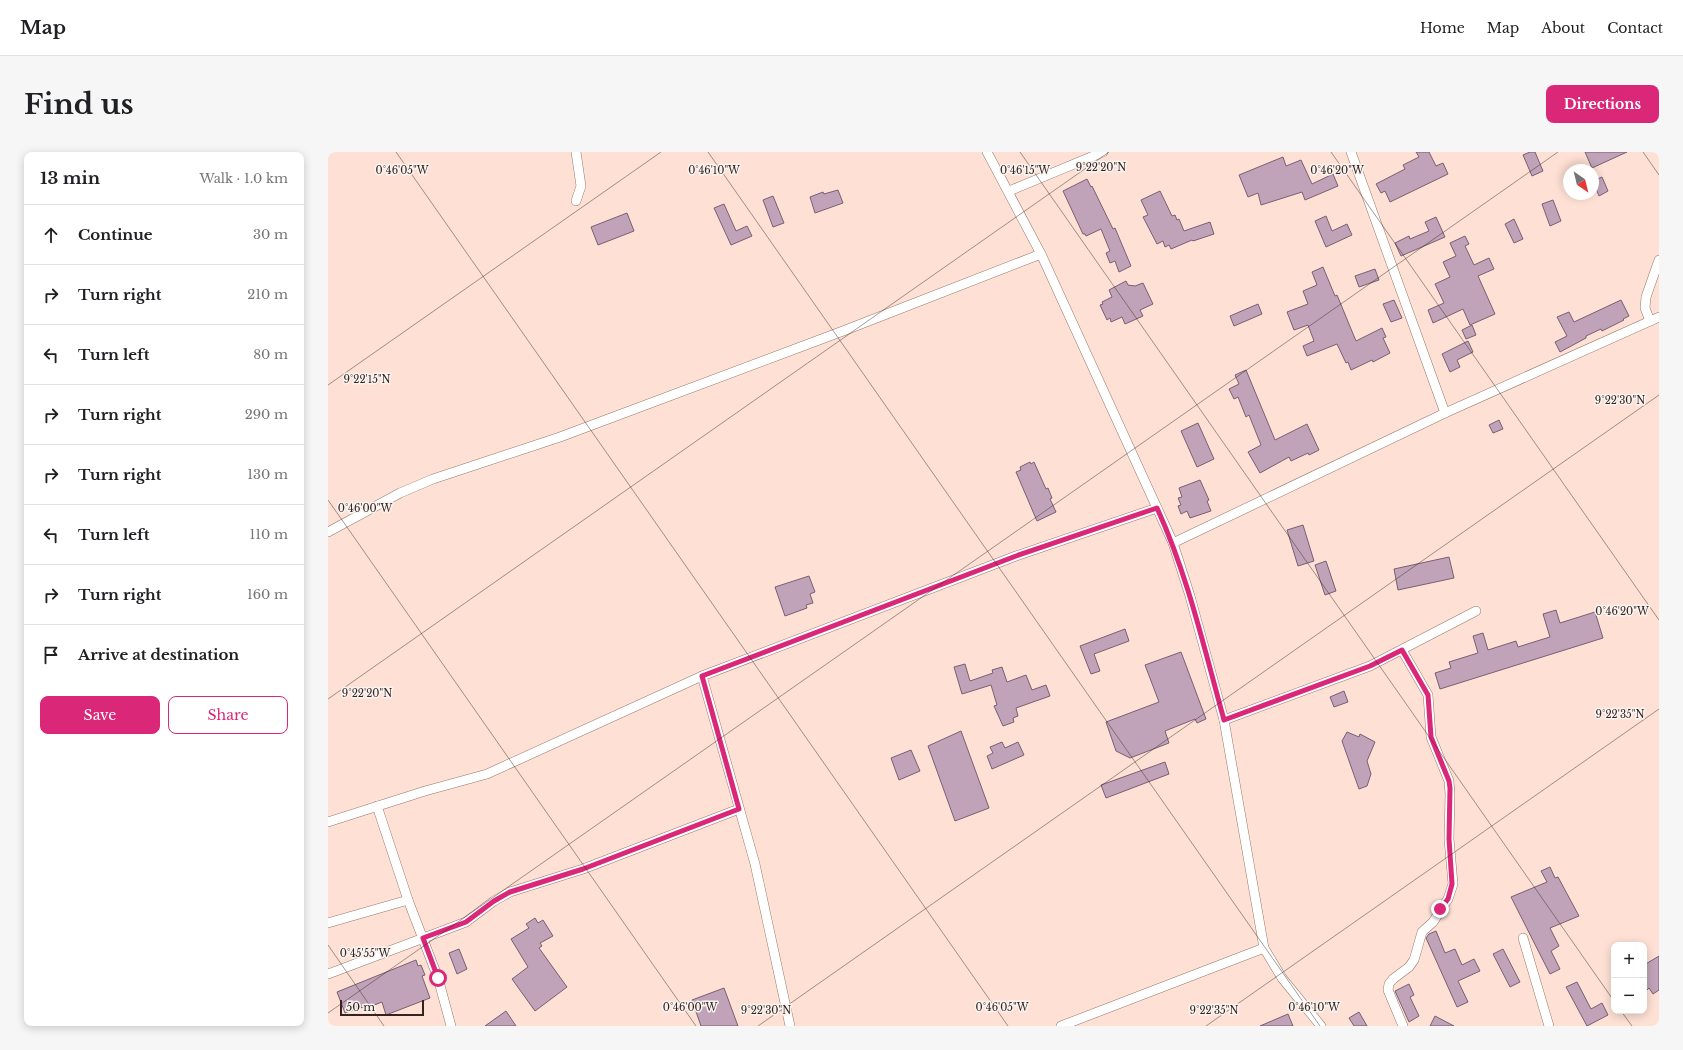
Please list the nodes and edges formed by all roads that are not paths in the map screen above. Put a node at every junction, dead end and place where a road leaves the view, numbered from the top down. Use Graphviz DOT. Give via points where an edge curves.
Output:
graph roads {
  1 [pos="576,152"];
  2 [pos="987,152"];
  3 [pos="1103,152"];
  4 [pos="1351,152"];
  5 [pos="1009,191"];
  6 [pos="576,201"];
  7 [pos="1041,254"];
  8 [pos="1659,260"];
  9 [pos="1659,317"];
  10 [pos="1650,321"];
  11 [pos="1445,413"];
  12 [pos="1157,508"];
  13 [pos="328,532"];
  14 [pos="1173,543"];
  15 [pos="1476,611"];
  16 [pos="1402,650"];
  17 [pos="702,676"];
  18 [pos="1224,720"];
  19 [pos="377,806"];
  20 [pos="739,809"];
  21 [pos="328,822"];
  22 [pos="408,900"];
  23 [pos="328,923"];
  24 [pos="423,938"];
  25 [pos="1523,938"];
  26 [pos="1264,948"];
  27 [pos="328,974"];
  28 [pos="1321,1025"];
  29 [pos="451,1026"];
  30 [pos="790,1026"];
  31 [pos="1061,1026"];
  32 [pos="1403,1026"];
  33 [pos="1548,1026"];
  1 -- 6 [label="street" via="581,186"];
  2 -- 5 [label="street"];
  3 -- 5 [label="street"];
  4 -- 11 [label="street"];
  5 -- 7 [label="street"];
  7 -- 12 [label="street"];
  7 -- 13 [label="street" via="850,329 560,437 433,479 400,493"];
  8 -- 10 [label="street" via="1646,297 1645,308"];
  9 -- 10 [label="street"];
  10 -- 11 [label="street"];
  11 -- 14 [label="street"];
  12 -- 14 [label="street"];
  12 -- 17 [label="street" via="1016,556"];
  14 -- 18 [label="street"];
  15 -- 16 [label="street"];
  16 -- 18 [label="street" via="1370,666"];
  16 -- 32 [label="street" via="1428,695 1431,737 1449,781 1452,884 1448,899 1433,922 1422,932 1414,960 1388,987"];
  17 -- 19 [label="street" via="487,774"];
  17 -- 20 [label="street"];
  18 -- 26 [label="street"];
  19 -- 21 [label="street"];
  19 -- 22 [label="street"];
  20 -- 24 [label="street" via="583,869 510,892 466,922"];
  20 -- 30 [label="street" via="755,864"];
  22 -- 23 [label="street"];
  22 -- 24 [label="street"];
  24 -- 27 [label="street"];
  24 -- 29 [label="street" via="438,978"];
  25 -- 33 [label="street"];
  26 -- 28 [label="street" via="1282,978"];
  26 -- 31 [label="street"];
}
